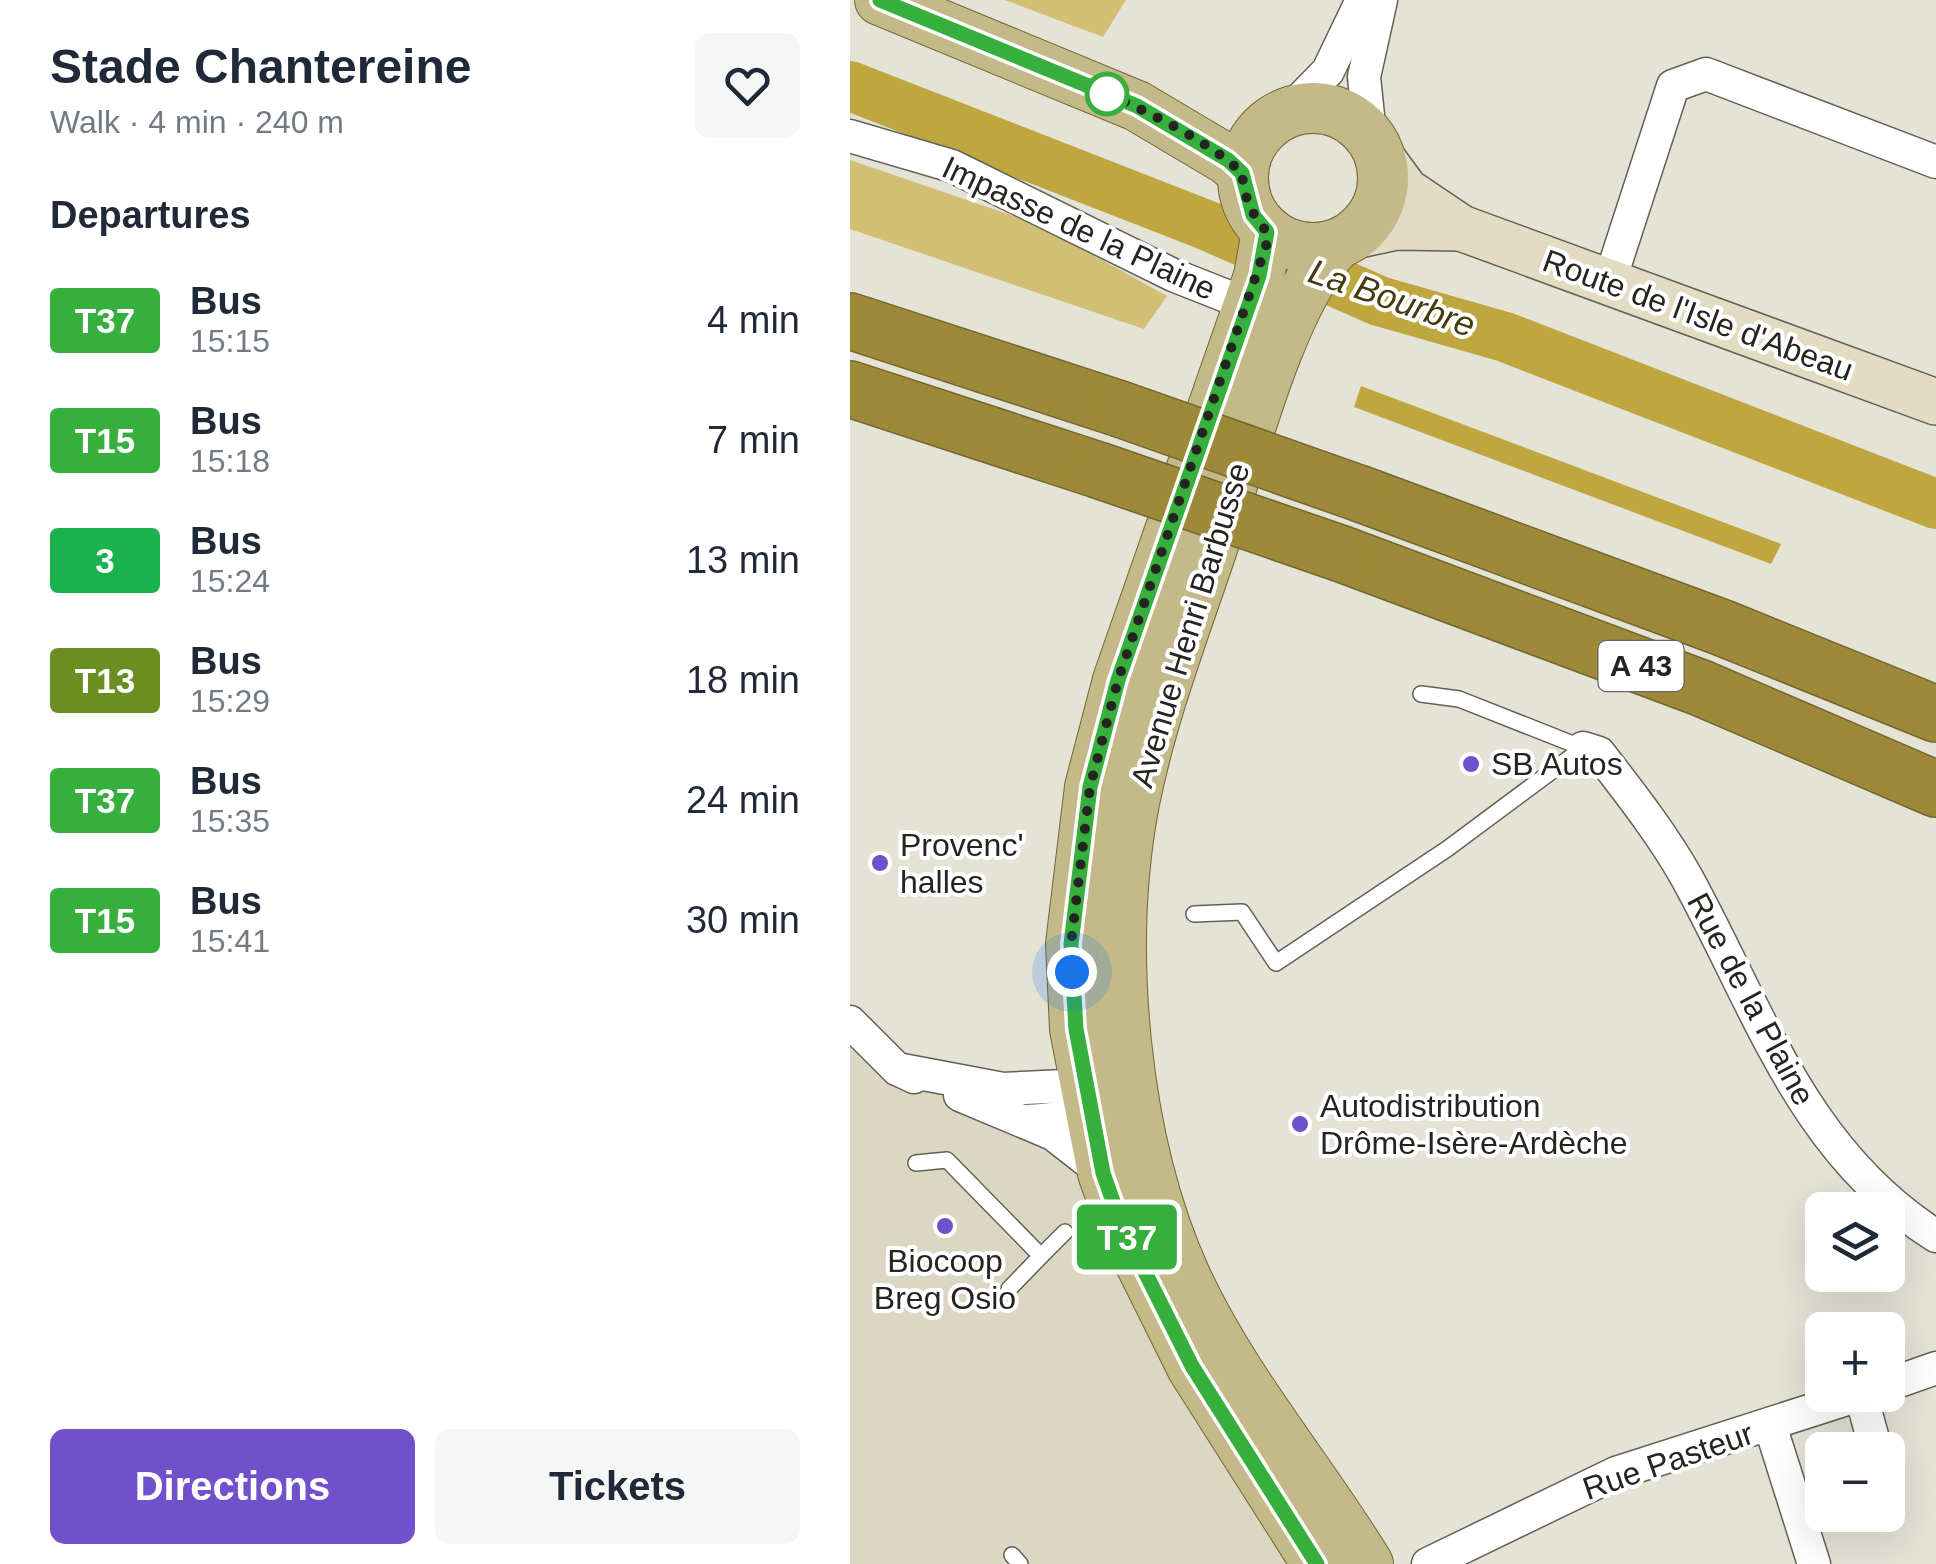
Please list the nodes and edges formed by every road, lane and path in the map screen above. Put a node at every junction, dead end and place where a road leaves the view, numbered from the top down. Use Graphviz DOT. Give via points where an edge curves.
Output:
graph roads {
  1 [pos="880,0"];
  2 [pos="1362,0"];
  3 [pos="1381,0"];
  4 [pos="1137,106"];
  5 [pos="1279,117"];
  6 [pos="850,136"];
  7 [pos="1376,146"];
  8 [pos="1936,162"];
  9 [pos="1242,173"];
  10 [pos="1461,228"];
  11 [pos="1295,261"];
  12 [pos="1609,283"];
  13 [pos="850,321"];
  14 [pos="850,389"];
  15 [pos="1936,402"];
  16 [pos="1421,694"];
  17 [pos="1936,714"];
  18 [pos="1583,748"];
  19 [pos="1936,789"];
  20 [pos="1130,834"];
  21 [pos="1194,914"];
  22 [pos="850,1022"];
  23 [pos="1076,1029"];
  24 [pos="1088,1097"];
  25 [pos="1022,1105"];
  26 [pos="916,1163"];
  27 [pos="1127,1176"];
  28 [pos="1065,1232"];
  29 [pos="1936,1236"];
  30 [pos="1040,1256"];
  31 [pos="1008,1289"];
  32 [pos="1936,1368"];
  33 [pos="1905,1379"];
  34 [pos="1809,1412"];
  35 [pos="1770,1425"];
  36 [pos="1445,1560"];
  37 [pos="1317,1564"];
  38 [pos="1368,1564"];
  39 [pos="1814,1564"];
  1 -- 4 [label="main road"];
  2 -- 5 [label="street" via="1328,70"];
  3 -- 7 [label="street" via="1364,77"];
  4 -- 5 [label="main road" via="1220,122"];
  4 -- 9 [label="main road"];
  5 -- 7 [label="main road" via="1332,110 1353,120"];
  5 -- 9 [label="main road" via="1247,153"];
  6 -- 11 [label="street, Impasse de la Plaine" via="952,166 1172,275"];
  7 -- 10 [label="street, Route de l'Isle d'Abeau" via="1406,192"];
  7 -- 11 [label="main road" via="1381,201"];
  8 -- 12 [label="street" via="1706,74 1673,86"];
  9 -- 11 [label="main road" via="1248,205"];
  10 -- 11 [label="street, Route de l'Isle d'Abeau" via="1396,227"];
  10 -- 12 [label="street, Route de l'Isle d'Abeau"];
  11 -- 20 [label="main road, Avenue Henri Barbusse" via="1264,389 1172,670"];
  11 -- 23 [label="main road, Avenue Henri Barbusse" via="1118,680 1090,787 1071,944"];
  12 -- 15 [label="street, Route de l'Isle d'Abeau"];
  13 -- 17 [label="highway, A 43, bridge" via="1362,494"];
  14 -- 19 [label="highway, A 43, bridge" via="1342,554 1701,688"];
  16 -- 18 [label="lane" via="1459,700"];
  18 -- 21 [label="lane" via="1447,849 1276,962 1242,912"];
  18 -- 29 [label="street, Rue de la Plaine" via="1599,753 1685,875 1790,1078 1834,1148 1899,1213"];
  20 -- 24 [label="street" via="1110,880 1106,1062"];
  20 -- 27 [label="main road, Avenue Henri Barbusse"];
  22 -- 25 [label="street" via="897,1069"];
  23 -- 24 [label="main road, Avenue Henri Barbusse"];
  23 -- 25 [label="street" via="1065,1073"];
  24 -- 25 [label="street" via="1064,1086"];
  24 -- 27 [label="main road, Avenue Henri Barbusse"];
  25 -- 27 [label="street" via="1080,1152"];
  26 -- 30 [label="lane" via="947,1160"];
  27 -- 37 [label="main road, Avenue Henri Barbusse" via="1121,1224 1192,1366"];
  27 -- 38 [label="main road, Avenue Henri Barbusse" via="1249,1387"];
  28 -- 30 [label="lane"];
  30 -- 31 [label="lane"];
  32 -- 33 [label="street"];
  34 -- 35 [label="street, Rue Pasteur"];
  35 -- 36 [label="street, Rue Pasteur" via="1616,1473"];
  35 -- 39 [label="street"];
}
